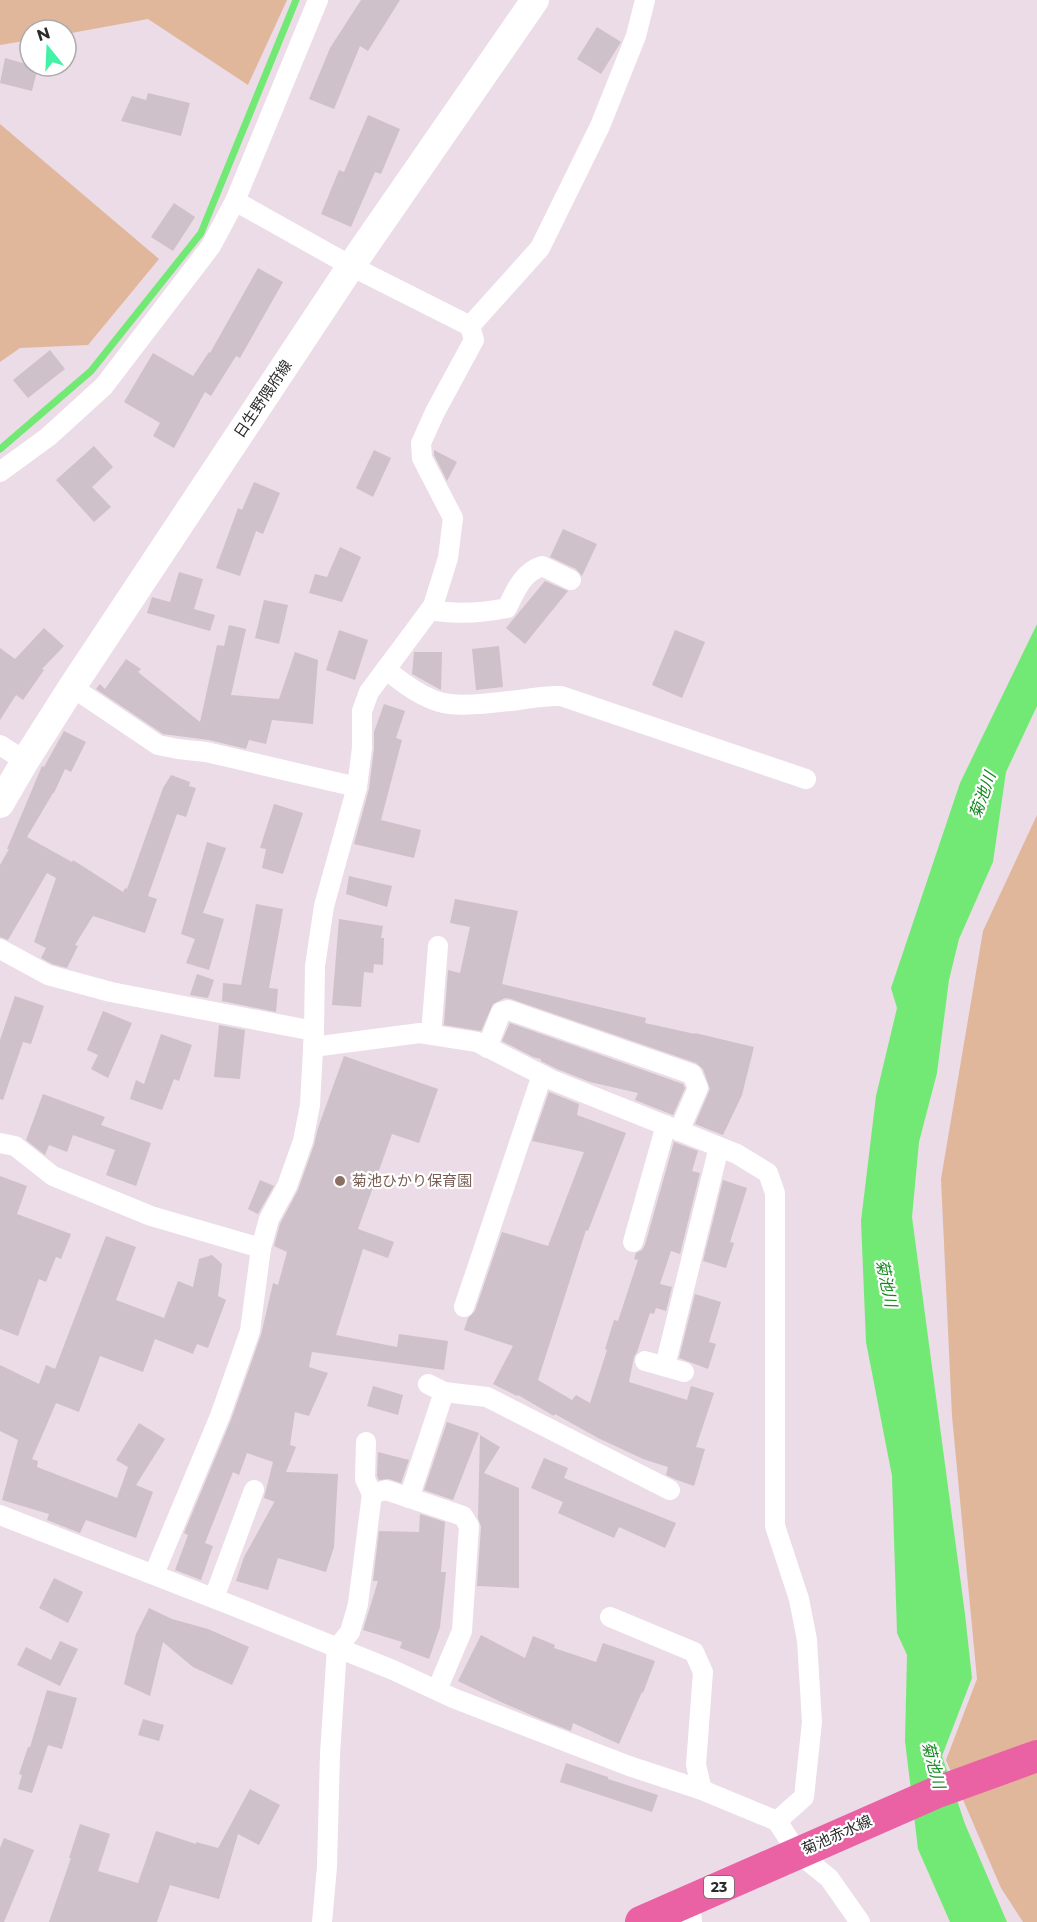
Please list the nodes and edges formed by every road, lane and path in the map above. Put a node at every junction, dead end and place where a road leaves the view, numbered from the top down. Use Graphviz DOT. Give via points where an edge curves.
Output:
graph roads {
  1 [pos="318,0"];
  2 [pos="535,0"];
  3 [pos="645,0"];
  4 [pos="235,201"];
  5 [pos="351,266"];
  6 [pos="470,326"];
  7 [pos="0,472"];
  8 [pos="571,579"];
  9 [pos="430,610"];
  10 [pos="386,669"];
  11 [pos="72,687"];
  12 [pos="0,745"];
  13 [pos="25,761"];
  14 [pos="806,779"];
  15 [pos="357,787"];
  16 [pos="0,804"];
  17 [pos="438,946"];
  18 [pos="0,949"];
  19 [pos="431,1035"];
  20 [pos="313,1039"];
  21 [pos="487,1048"];
  22 [pos="542,1076"];
  23 [pos="672,1128"];
  24 [pos="0,1143"];
  25 [pos="719,1147"];
  26 [pos="633,1242"];
  27 [pos="261,1248"];
  28 [pos="464,1307"];
  29 [pos="645,1361"];
  30 [pos="665,1366"];
  31 [pos="684,1372"];
  32 [pos="366,1442"];
  33 [pos="254,1490"];
  34 [pos="670,1490"];
  35 [pos="372,1494"];
  36 [pos="409,1498"];
  37 [pos="0,1515"];
  38 [pos="154,1574"];
  39 [pos="214,1598"];
  40 [pos="610,1617"];
  41 [pos="337,1648"];
  42 [pos="437,1690"];
  43 [pos="1036,1757"];
  44 [pos="702,1790"];
  45 [pos="777,1821"];
  46 [pos="797,1852"];
  47 [pos="691,1911"];
  48 [pos="322,1922"];
  49 [pos="641,1922"];
  50 [pos="860,1922"];
  1 -- 4 [label="street"];
  2 -- 5 [label="main road, 日生野隈府線"];
  3 -- 6 [label="street" via="636,36 600,126 540,248"];
  4 -- 5 [label="street"];
  4 -- 7 [label="street" via="211,246 104,386 48,437"];
  5 -- 6 [label="street"];
  5 -- 11 [label="main road, 日生野隈府線"];
  6 -- 9 [label="street" via="474,340 421,443 422,458 453,518 448,558"];
  8 -- 9 [label="street" via="542,566 522,579 507,608 484,612"];
  9 -- 10 [label="street"];
  10 -- 14 [label="street" via="402,683 451,704 561,696"];
  10 -- 15 [label="street" via="369,692 362,711"];
  11 -- 13 [label="main road, 日生野隈府線"];
  11 -- 15 [label="street" via="158,745 206,752"];
  12 -- 13 [label="street"];
  13 -- 16 [label="main road, 日生野隈府線"];
  15 -- 20 [label="street" via="324,906 315,966"];
  17 -- 19 [label="street"];
  18 -- 20 [label="street" via="48,975"];
  19 -- 20 [label="street"];
  19 -- 21 [label="street" via="477,1042"];
  20 -- 27 [label="street" via="310,1106 303,1142 287,1186 269,1219"];
  21 -- 22 [label="street"];
  21 -- 23 [label="street" via="501,1012 508,1010 692,1074 698,1088"];
  22 -- 23 [label="street"];
  22 -- 28 [label="street"];
  23 -- 25 [label="street"];
  23 -- 26 [label="street"];
  24 -- 27 [label="street" via="15,1146 53,1176 152,1216"];
  25 -- 30 [label="street"];
  25 -- 45 [label="street" via="768,1173 775,1193 775,1526 799,1599 807,1640 812,1722 804,1797"];
  27 -- 38 [label="street" via="249,1331 220,1416"];
  29 -- 30 [label="street"];
  30 -- 31 [label="street"];
  32 -- 35 [label="street" via="365,1479"];
  33 -- 39 [label="street"];
  34 -- 36 [label="street" via="486,1397 436,1388"];
  35 -- 36 [label="street" via="386,1490"];
  35 -- 41 [label="street" via="358,1604 350,1632"];
  36 -- 42 [label="street" via="463,1516 469,1527 462,1630"];
  37 -- 38 [label="street"];
  38 -- 39 [label="street"];
  39 -- 41 [label="street"];
  40 -- 44 [label="street" via="694,1652 703,1672 696,1765"];
  41 -- 42 [label="street"];
  41 -- 48 [label="street"];
  42 -- 44 [label="street" via="629,1766"];
  43 -- 46 [label="main road, 菊池赤水線 / 23" via="935,1793"];
  44 -- 45 [label="street"];
  45 -- 46 [label="street"];
  46 -- 47 [label="main road, 菊池赤水線 / 23"];
  46 -- 50 [label="street" via="829,1878"];
  47 -- 49 [label="main road, 菊池赤水線 / 23"];
}
